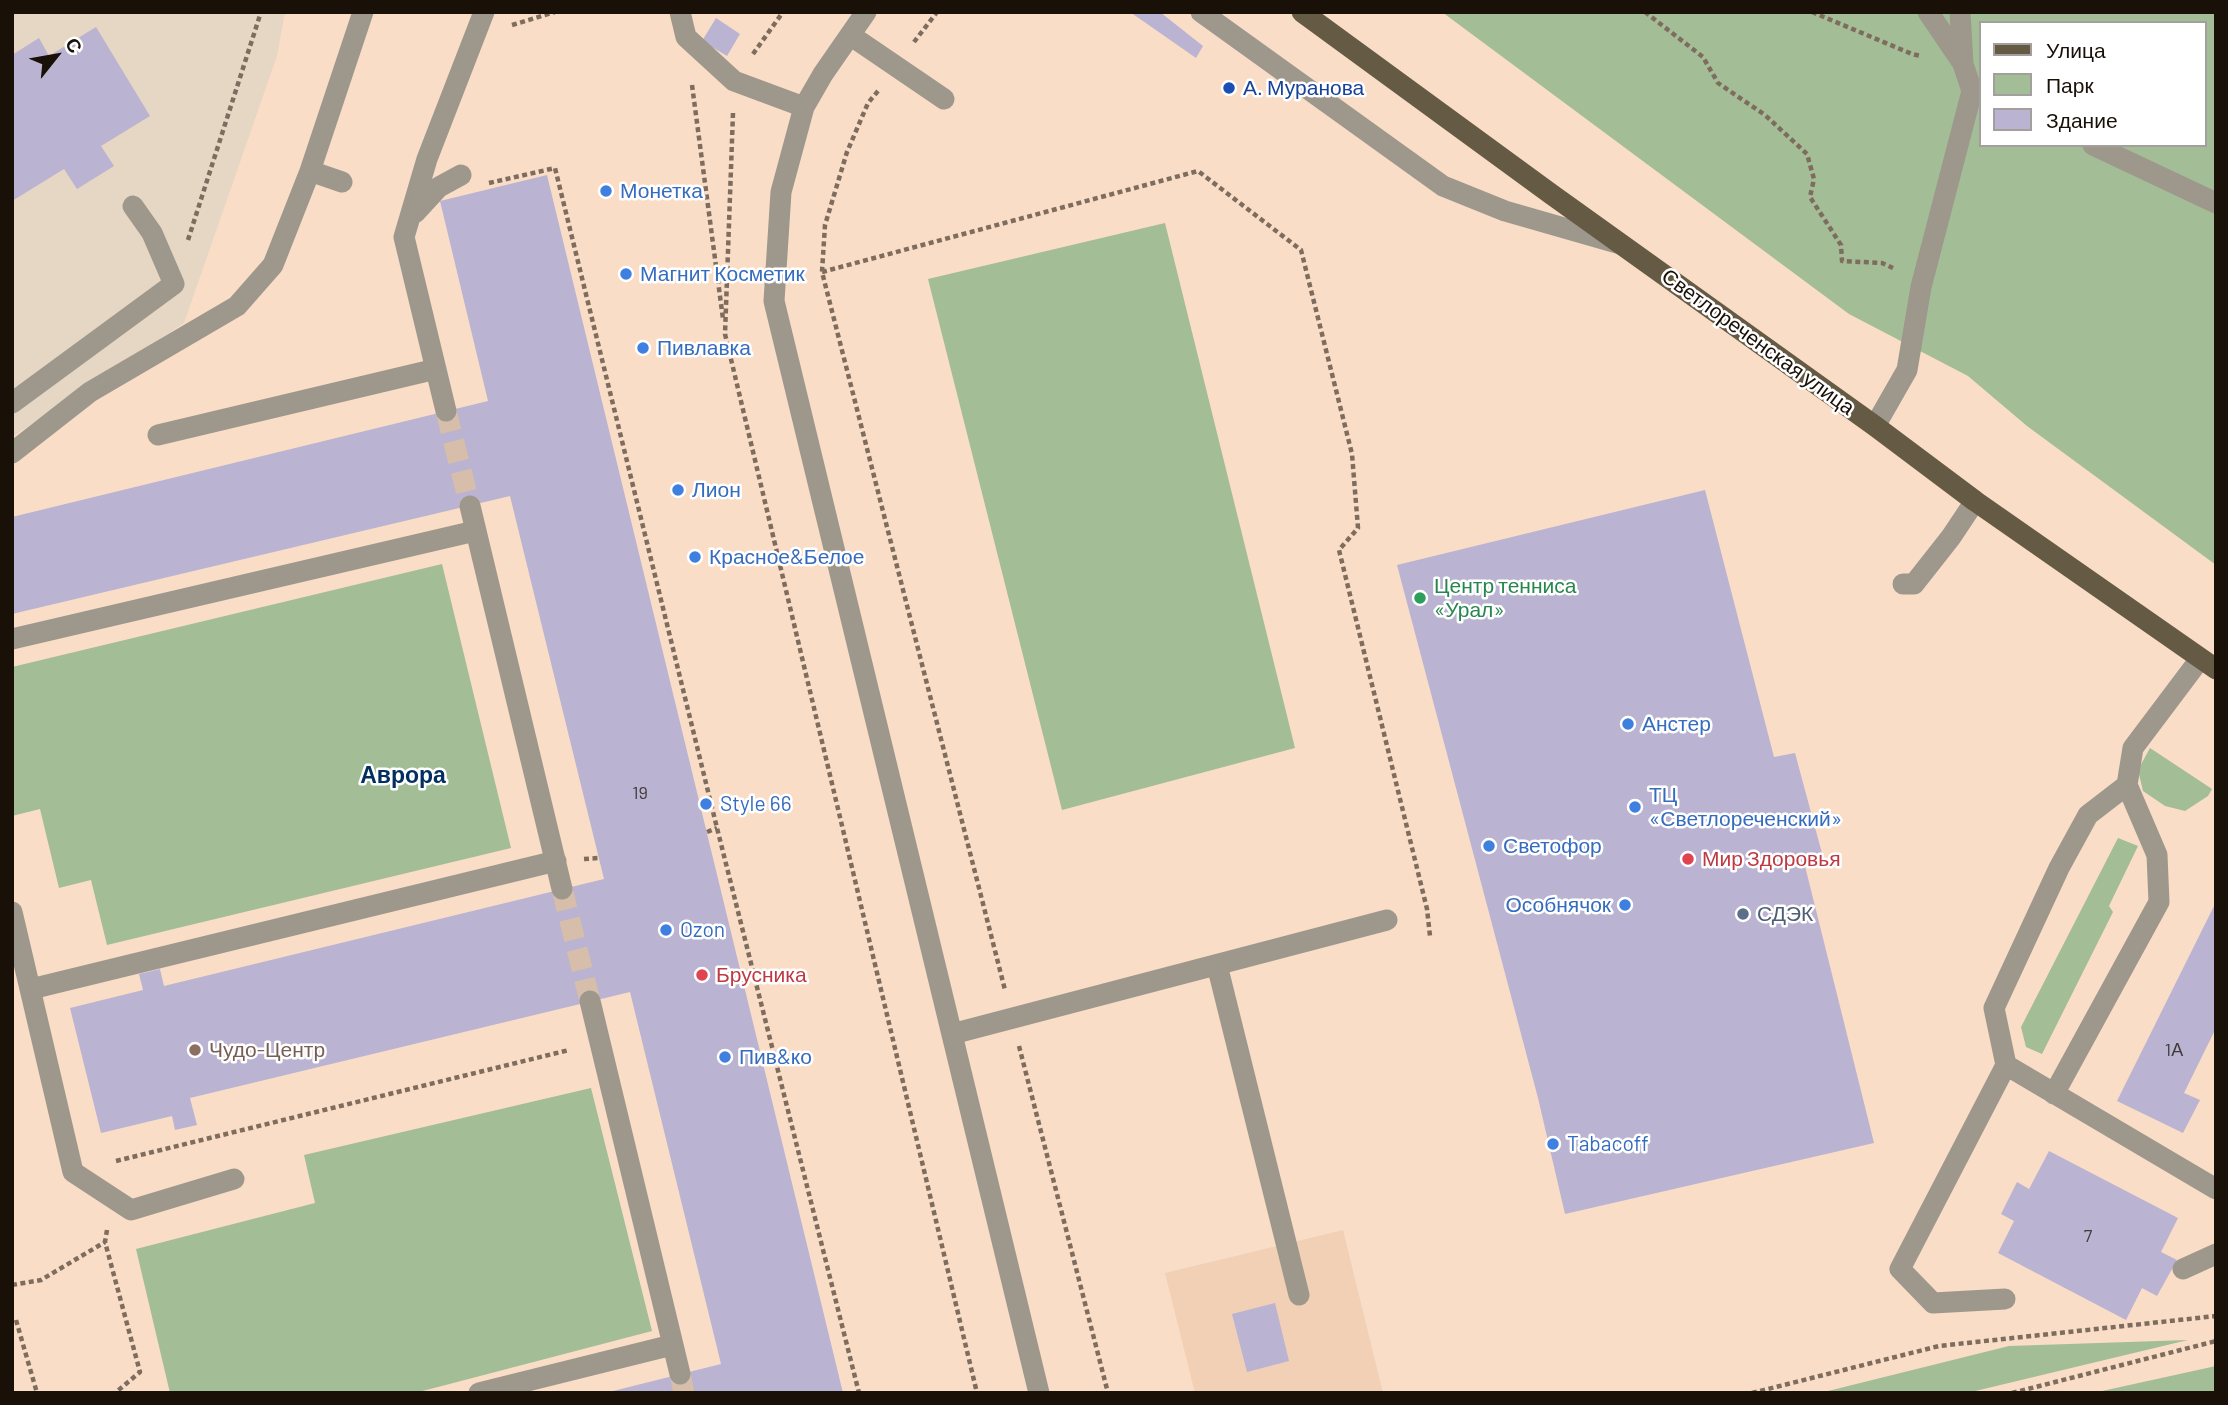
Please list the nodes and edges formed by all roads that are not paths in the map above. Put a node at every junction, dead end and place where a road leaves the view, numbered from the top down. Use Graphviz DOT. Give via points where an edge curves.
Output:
graph roads {
  1 [pos="363,12"];
  2 [pos="484,12"];
  3 [pos="680,12"];
  4 [pos="866,12"];
  5 [pos="1201,12"];
  6 [pos="1302,12"];
  7 [pos="1928,12"];
  8 [pos="1960,12"];
  9 [pos="850,35"];
  10 [pos="1963,64"];
  11 [pos="1977,93"];
  12 [pos="944,99"];
  13 [pos="804,107"];
  14 [pos="2096,147"];
  15 [pos="310,171"];
  16 [pos="470,180"];
  17 [pos="342,182"];
  18 [pos="2216,204"];
  19 [pos="133,206"];
  20 [pos="404,237"];
  21 [pos="1623,245"];
  22 [pos="436,369"];
  23 [pos="12,403"];
  24 [pos="446,411"];
  25 [pos="1875,426"];
  26 [pos="158,435"];
  27 [pos="12,453"];
  28 [pos="1975,500"];
  29 [pos="470,506"];
  30 [pos="475,531"];
  31 [pos="1903,584"];
  32 [pos="12,639"];
  33 [pos="2208,664"];
  34 [pos="2127,785"];
  35 [pos="556,861"];
  36 [pos="562,889"];
  37 [pos="12,912"];
  38 [pos="1387,920"];
  39 [pos="1217,965"];
  40 [pos="31,989"];
  41 [pos="590,1002"];
  42 [pos="952,1034"];
  43 [pos="2006,1065"];
  44 [pos="2054,1094"];
  45 [pos="234,1178"];
  46 [pos="2216,1189"];
  47 [pos="2216,1254"];
  48 [pos="2183,1269"];
  49 [pos="1299,1295"];
  50 [pos="2005,1299"];
  51 [pos="672,1345"];
  52 [pos="680,1374"];
  53 [pos="479,1393"];
  54 [pos="1039,1393"];
  1 -- 15 [label="street"];
  2 -- 20 [label="street" via="427,159"];
  3 -- 13 [label="street" via="686,37 734,81"];
  4 -- 9 [label="street"];
  5 -- 21 [label="street" via="1444,186 1505,211"];
  6 -- 21 [label="main road, Светлореченская улица"];
  7 -- 10 [label="street"];
  8 -- 10 [label="street"];
  9 -- 12 [label="street"];
  9 -- 13 [label="street"];
  10 -- 11 [label="street"];
  11 -- 25 [label="street" via="1923,281 1907,370"];
  13 -- 42 [label="street" via="781,192 774,301"];
  14 -- 18 [label="street"];
  15 -- 17 [label="street"];
  15 -- 27 [label="street" via="273,265 237,306 90,392"];
  16 -- 20 [label="street" via="439,187 414,213"];
  19 -- 23 [label="street" via="152,233 174,284"];
  20 -- 22 [label="street"];
  21 -- 25 [label="main road, Светлореченская улица"];
  22 -- 24 [label="street"];
  22 -- 26 [label="street"];
  25 -- 28 [label="main road, Светлореченская улица"];
  28 -- 31 [label="street" via="1914,584"];
  28 -- 33 [label="main road, Светлореченская улица"];
  29 -- 30 [label="street"];
  30 -- 32 [label="street"];
  30 -- 35 [label="street"];
  33 -- 34 [label="street" via="2133,748"];
  34 -- 43 [label="street" via="2088,814 1994,1008"];
  34 -- 44 [label="street" via="2157,855 2160,902"];
  35 -- 36 [label="street"];
  35 -- 40 [label="street"];
  37 -- 40 [label="street"];
  38 -- 39 [label="street"];
  39 -- 42 [label="street"];
  39 -- 49 [label="street"];
  40 -- 45 [label="street" via="73,1172 131,1210"];
  41 -- 51 [label="street"];
  42 -- 54 [label="street"];
  43 -- 44 [label="street"];
  43 -- 50 [label="street" via="1900,1269 1933,1303"];
  44 -- 46 [label="street"];
  47 -- 48 [label="street"];
  51 -- 52 [label="street"];
  51 -- 53 [label="street"];
}
